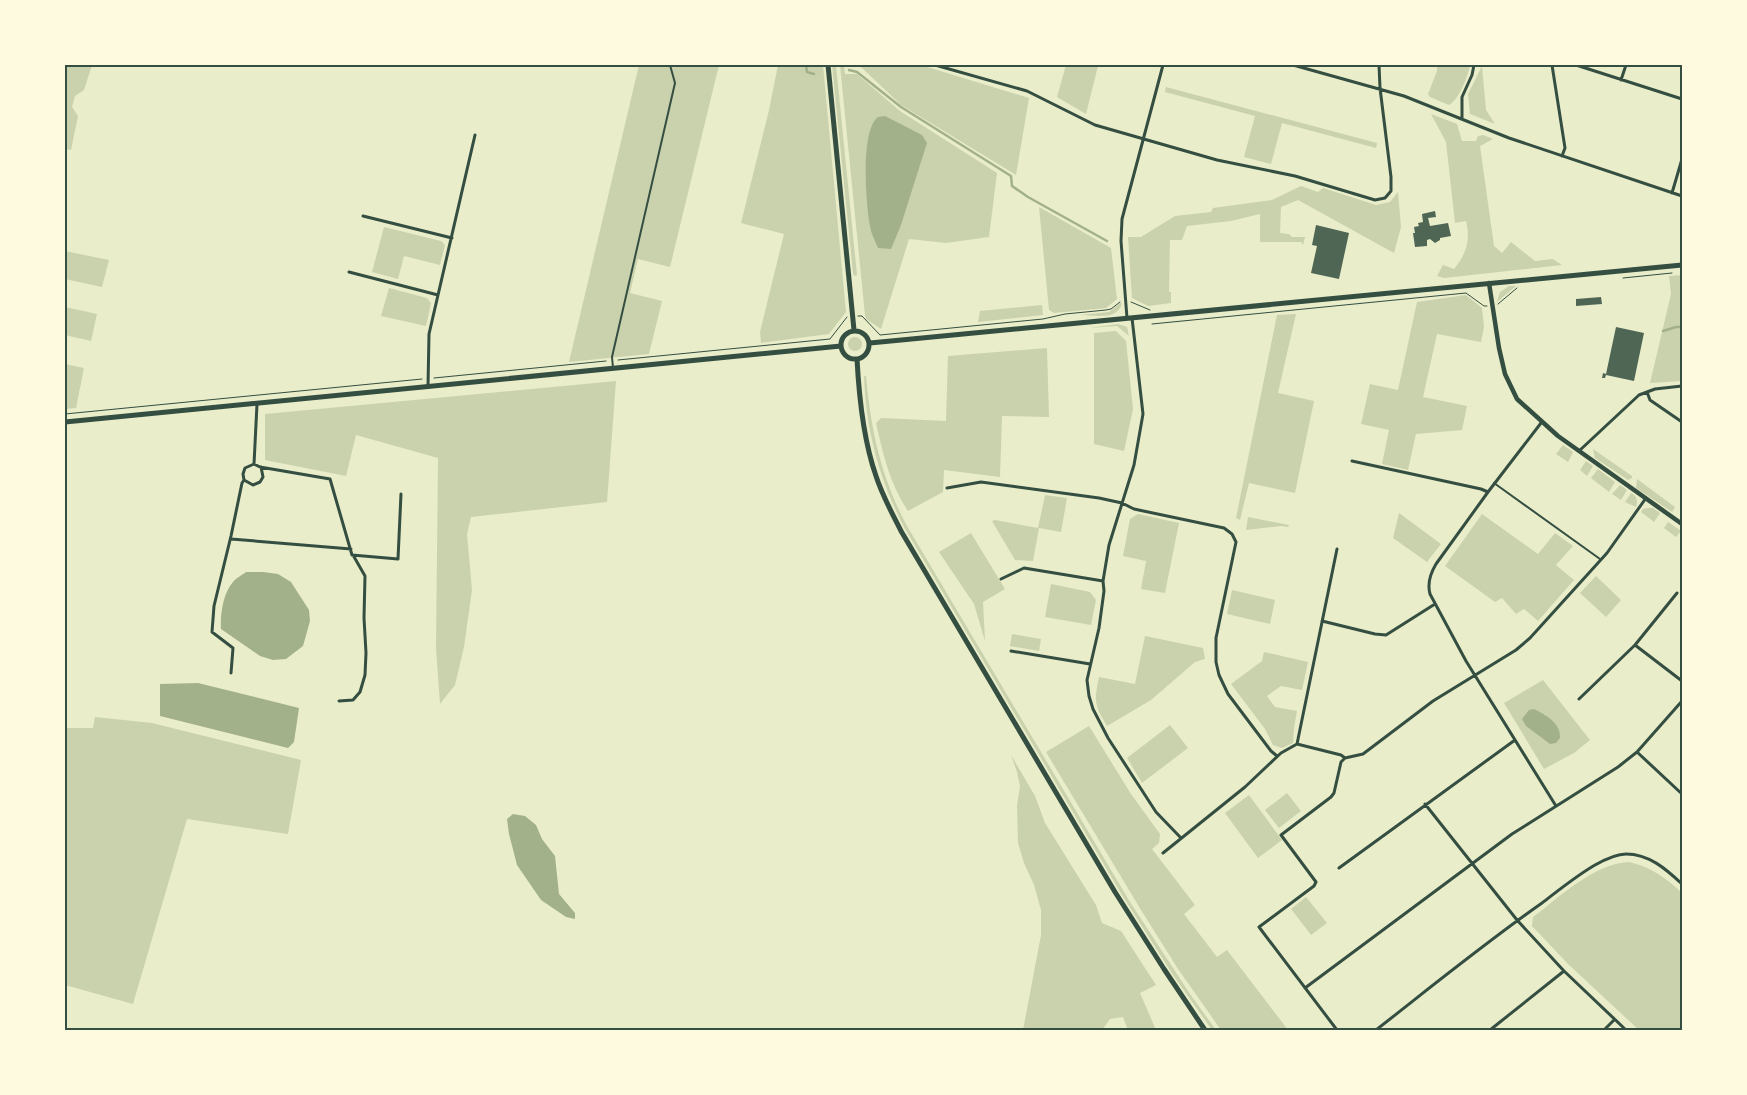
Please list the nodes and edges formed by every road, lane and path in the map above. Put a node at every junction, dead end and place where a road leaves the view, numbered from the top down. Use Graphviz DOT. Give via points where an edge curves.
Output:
graph roads {
  1 [pos="670,65"];
  2 [pos="828,65"];
  3 [pos="935,65"];
  4 [pos="1162,65"];
  5 [pos="1293,65"];
  6 [pos="1378,65"];
  7 [pos="1474,65"];
  8 [pos="1552,65"];
  9 [pos="1576,65"];
  10 [pos="1626,65"];
  11 [pos="1621,80"];
  12 [pos="1380,88"];
  13 [pos="1682,99"];
  14 [pos="1462,118"];
  15 [pos="475,135"];
  16 [pos="1143,139"];
  17 [pos="1562,156"];
  18 [pos="1682,159"];
  19 [pos="1672,193"];
  20 [pos="1682,196"];
  21 [pos="363,216"];
  22 [pos="452,238"];
  23 [pos="1682,265"];
  24 [pos="349,272"];
  25 [pos="1674,273"];
  26 [pos="1623,278"];
  27 [pos="1489,283"];
  28 [pos="1517,288"];
  29 [pos="438,295"];
  30 [pos="1120,302"];
  31 [pos="1131,302"];
  32 [pos="1498,305"];
  33 [pos="1484,306"];
  34 [pos="1150,309"];
  35 [pos="862,316"];
  36 [pos="846,317"];
  37 [pos="1129,318"];
  38 [pos="1152,324"];
  39 [pos="854,330"];
  40 [pos="870,343"];
  41 [pos="841,346"];
  42 [pos="857,359"];
  43 [pos="612,360"];
  44 [pos="613,368"];
  45 [pos="428,378"];
  46 [pos="428,386"];
  47 [pos="1682,386"];
  48 [pos="1647,392"];
  49 [pos="257,404"];
  50 [pos="65,414"];
  51 [pos="65,422"];
  52 [pos="1682,422"];
  53 [pos="1541,423"];
  54 [pos="1579,451"];
  55 [pos="1352,461"];
  56 [pos="254,464"];
  57 [pos="260,467"];
  58 [pos="244,480"];
  59 [pos="1494,483"];
  60 [pos="947,488"];
  61 [pos="1488,492"];
  62 [pos="401,494"];
  63 [pos="1646,498"];
  64 [pos="1122,503"];
  65 [pos="1682,524"];
  66 [pos="230,539"];
  67 [pos="351,549"];
  68 [pos="1337,549"];
  69 [pos="352,555"];
  70 [pos="1601,560"];
  71 [pos="1001,579"];
  72 [pos="1103,580"];
  73 [pos="1677,593"];
  74 [pos="1435,604"];
  75 [pos="1322,622"];
  76 [pos="1635,645"];
  77 [pos="1011,651"];
  78 [pos="1090,664"];
  79 [pos="231,673"];
  80 [pos="1475,675"];
  81 [pos="1682,681"];
  82 [pos="1579,699"];
  83 [pos="339,701"];
  84 [pos="1682,701"];
  85 [pos="1515,740"];
  86 [pos="1298,744"];
  87 [pos="1637,752"];
  88 [pos="1277,756"];
  89 [pos="1345,758"];
  90 [pos="1682,794"];
  91 [pos="1425,804"];
  92 [pos="1556,806"];
  93 [pos="1181,838"];
  94 [pos="1163,853"];
  95 [pos="1472,864"];
  96 [pos="1339,868"];
  97 [pos="1682,884"];
  98 [pos="1518,920"];
  99 [pos="1564,970"];
  100 [pos="1305,988"];
  101 [pos="1614,1020"];
  102 [pos="1206,1030"];
  103 [pos="1337,1030"];
  104 [pos="1376,1030"];
  105 [pos="1490,1030"];
  106 [pos="1604,1030"];
  107 [pos="1626,1030"];
  1 -- 43 [label="lane" via="675,83"];
  2 -- 39 [label="main road"];
  3 -- 16 [label="street" via="1027,91 1095,125"];
  4 -- 16 [label="street"];
  5 -- 12 [label="street"];
  6 -- 12 [label="street"];
  7 -- 14 [label="street" via="1462,97"];
  8 -- 17 [label="street" via="1565,148"];
  9 -- 11 [label="street"];
  10 -- 11 [label="street"];
  11 -- 13 [label="street"];
  12 -- 14 [label="street"];
  12 -- 16 [label="street" via="1391,177 1391,191 1385,198 1375,200 1295,176 1217,160"];
  14 -- 17 [label="street"];
  15 -- 22 [label="street"];
  16 -- 37 [label="street" via="1122,219 1121,241"];
  17 -- 19 [label="street"];
  18 -- 19 [label="street"];
  19 -- 20 [label="street"];
  21 -- 22 [label="street"];
  22 -- 29 [label="street"];
  23 -- 27 [label="main road"];
  24 -- 29 [label="street"];
  25 -- 26 [label="path"];
  27 -- 37 [label="main road"];
  27 -- 53 [label="street" via="1505,374 1517,399"];
  28 -- 32 [label="path"];
  29 -- 45 [label="street" via="429,334"];
  30 -- 35 [label="path" via="1112,309 1043,319 880,335"];
  31 -- 34 [label="path"];
  33 -- 38 [label="path" via="1466,293"];
  36 -- 43 [label="path" via="830,339"];
  37 -- 40 [label="main road"];
  37 -- 64 [label="street" via="1143,414 1134,465"];
  39 -- 40 [label="main road" via="867,336"];
  39 -- 41 [label="main road" via="844,336"];
  40 -- 42 [label="main road" via="866,354"];
  41 -- 42 [label="main road" via="846,355"];
  41 -- 44 [label="main road"];
  42 -- 102 [label="main road" via="863,418 875,475 901,532 1115,892"];
  43 -- 44 [label="lane"];
  43 -- 45 [label="path"];
  44 -- 46 [label="main road"];
  45 -- 46 [label="street"];
  45 -- 50 [label="path"];
  46 -- 49 [label="main road"];
  47 -- 48 [label="street"];
  48 -- 52 [label="street" via="1650,400"];
  48 -- 54 [label="street" via="1639,395"];
  49 -- 51 [label="main road"];
  49 -- 56 [label="street"];
  53 -- 54 [label="street"];
  53 -- 59 [label="street"];
  54 -- 63 [label="street"];
  55 -- 61 [label="street"];
  56 -- 57 [label="street"];
  56 -- 58 [label="street" via="245,468"];
  57 -- 58 [label="street" via="263,476 260,482 253,485"];
  57 -- 67 [label="street" via="330,479"];
  58 -- 66 [label="street"];
  59 -- 61 [label="street"];
  59 -- 70 [label="lane"];
  60 -- 64 [label="street" via="980,482"];
  61 -- 74 [label="street" via="1433,569 1428,588"];
  62 -- 69 [label="street" via="398,559"];
  63 -- 65 [label="street"];
  63 -- 70 [label="street"];
  64 -- 72 [label="street" via="1109,545"];
  64 -- 88 [label="street" via="1134,509 1224,528 1232,534 1236,542 1216,638 1216,662 1228,694"];
  66 -- 67 [label="street"];
  66 -- 79 [label="street" via="214,606 212,632 233,648"];
  67 -- 69 [label="street"];
  68 -- 75 [label="street"];
  69 -- 83 [label="street" via="366,576 365,675 360,692 353,700"];
  70 -- 80 [label="street" via="1530,638"];
  71 -- 72 [label="street" via="1024,568"];
  72 -- 78 [label="street" via="1099,628"];
  73 -- 76 [label="street"];
  74 -- 75 [label="street" via="1386,635"];
  74 -- 80 [label="street"];
  75 -- 86 [label="street"];
  76 -- 81 [label="street"];
  76 -- 82 [label="street"];
  77 -- 78 [label="street"];
  78 -- 93 [label="street" via="1089,696 1108,738 1156,812"];
  80 -- 85 [label="street"];
  80 -- 89 [label="street" via="1433,701 1363,754"];
  84 -- 87 [label="street"];
  85 -- 91 [label="street"];
  85 -- 92 [label="street"];
  86 -- 88 [label="street"];
  86 -- 89 [label="street"];
  87 -- 90 [label="street"];
  87 -- 92 [label="street"];
  88 -- 93 [label="street" via="1245,787"];
  89 -- 100 [label="street" via="1331,797 1281,834 1315,879 1314,886 1259,927"];
  91 -- 95 [label="street"];
  91 -- 96 [label="street"];
  92 -- 95 [label="street"];
  93 -- 94 [label="street"];
  95 -- 98 [label="street"];
  95 -- 100 [label="street"];
  97 -- 98 [label="street" via="1652,860 1637,855 1614,856 1595,865"];
  98 -- 99 [label="street"];
  98 -- 104 [label="street"];
  99 -- 101 [label="street"];
  99 -- 105 [label="street"];
  100 -- 103 [label="street"];
  101 -- 106 [label="street"];
  101 -- 107 [label="street"];
}
